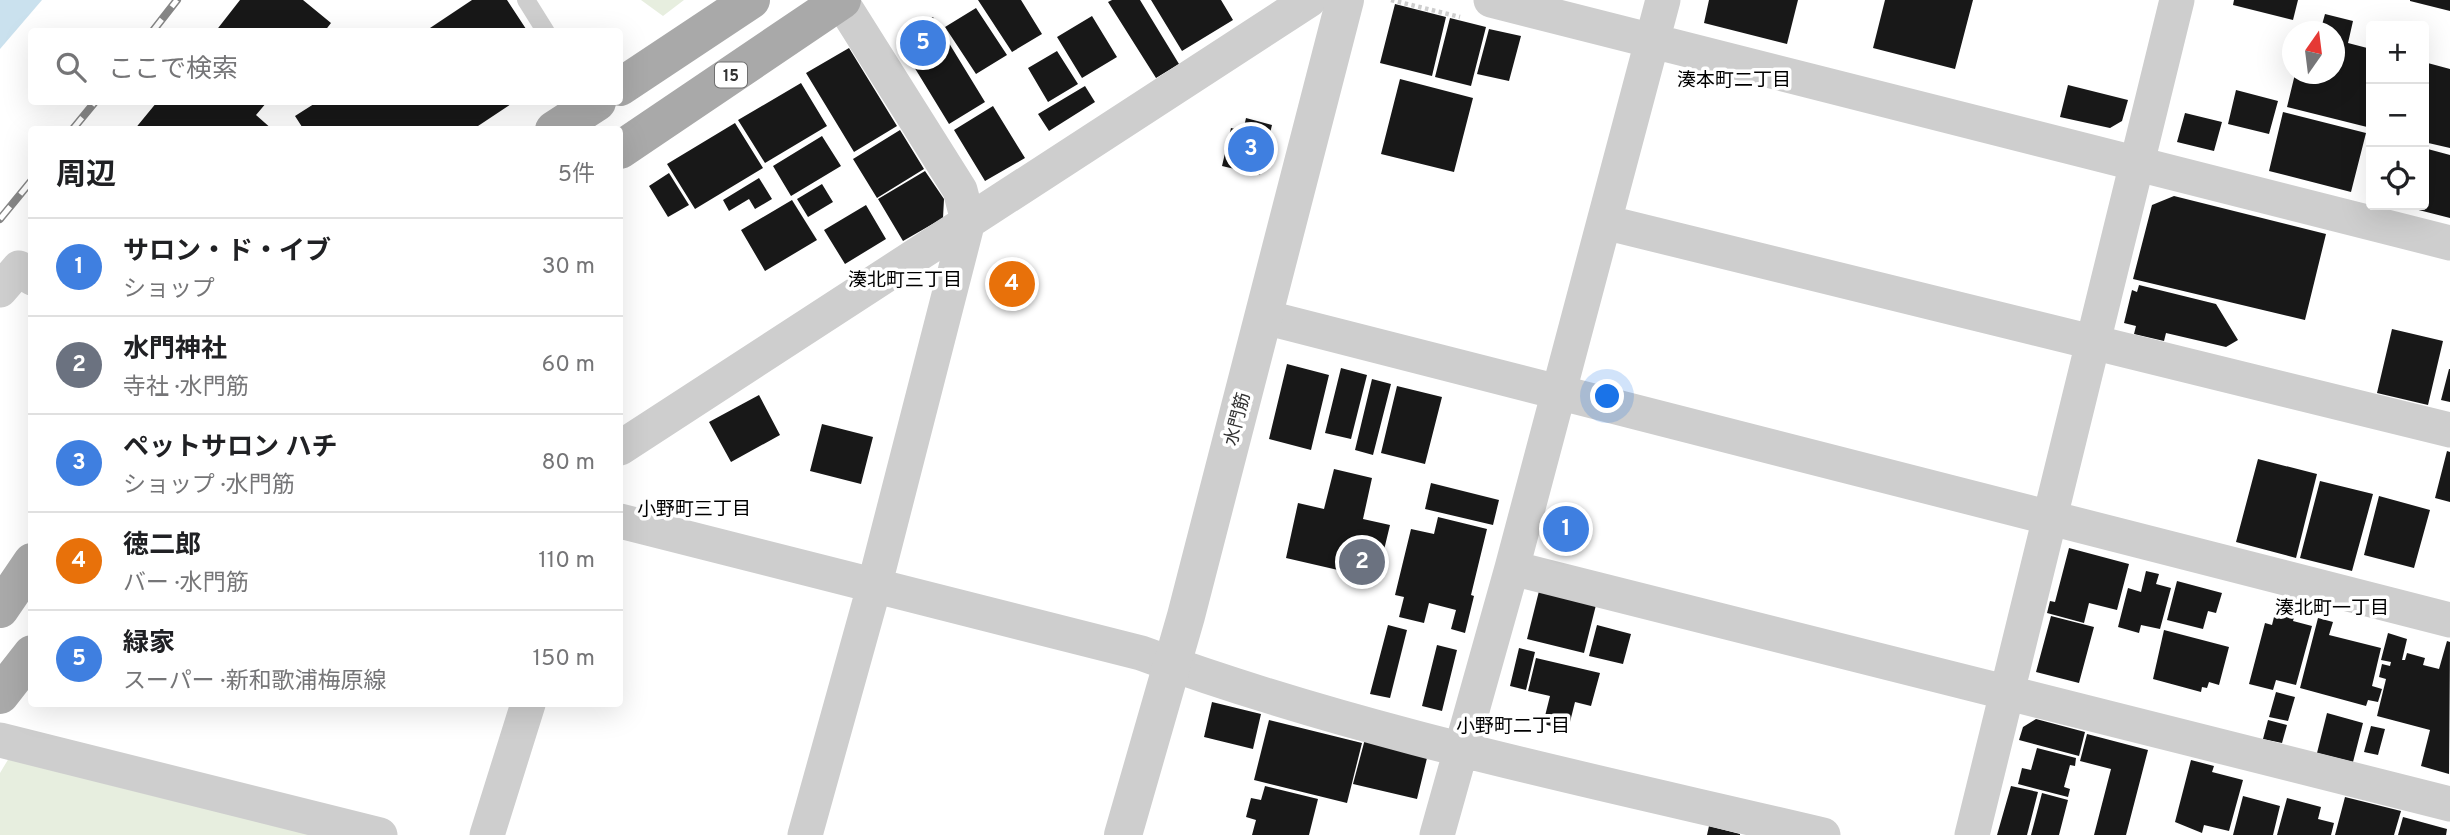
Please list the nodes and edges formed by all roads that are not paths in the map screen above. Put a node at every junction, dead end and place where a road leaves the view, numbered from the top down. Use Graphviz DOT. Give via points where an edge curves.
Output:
graph roads {
  1 [pos="526,0"];
  2 [pos="751,0"];
  3 [pos="1309,0"];
  4 [pos="1345,0"];
  5 [pos="1491,0"];
  6 [pos="1662,0"];
  7 [pos="2177,0"];
  8 [pos="842,1"];
  9 [pos="544,28"];
  10 [pos="1651,41"];
  11 [pos="623,84"];
  12 [pos="591,105"];
  13 [pos="560,126"];
  14 [pos="623,148"];
  15 [pos="2138,163"];
  16 [pos="968,221"];
  17 [pos="1604,222"];
  18 [pos="2450,243"];
  19 [pos="28,275"];
  20 [pos="0,290"];
  21 [pos="1264,317"];
  22 [pos="2094,342"];
  23 [pos="1558,394"];
  24 [pos="2450,429"];
  25 [pos="623,447"];
  26 [pos="2049,516"];
  27 [pos="623,522"];
  28 [pos="28,568"];
  29 [pos="1512,568"];
  30 [pos="874,587"];
  31 [pos="0,609"];
  32 [pos="2450,620"];
  33 [pos="28,659"];
  34 [pos="1172,665"];
  35 [pos="2007,692"];
  36 [pos="0,695"];
  37 [pos="527,707"];
  38 [pos="0,740"];
  39 [pos="1460,748"];
  40 [pos="2450,804"];
  41 [pos="380,835"];
  42 [pos="487,835"];
  43 [pos="804,835"];
  44 [pos="1122,835"];
  45 [pos="1437,835"];
  46 [pos="1823,835"];
  47 [pos="1972,835"];
  1 -- 9 [label="lane"];
  2 -- 11 [label="main road"];
  3 -- 16 [label="street"];
  4 -- 21 [label="street, 水門筋"];
  5 -- 10 [label="street"];
  6 -- 10 [label="street"];
  7 -- 15 [label="street"];
  8 -- 14 [label="main road, 15"];
  8 -- 16 [label="street" via="960,190"];
  10 -- 15 [label="street"];
  10 -- 17 [label="street"];
  12 -- 13 [label="main road"];
  15 -- 18 [label="street"];
  15 -- 22 [label="street"];
  16 -- 25 [label="street"];
  16 -- 30 [label="street"];
  17 -- 22 [label="street"];
  17 -- 23 [label="street"];
  19 -- 20 [label="street" via="19,268"];
  21 -- 23 [label="street"];
  21 -- 34 [label="street, 水門筋"];
  22 -- 24 [label="street"];
  22 -- 26 [label="street"];
  23 -- 26 [label="street"];
  23 -- 29 [label="street"];
  26 -- 32 [label="street"];
  26 -- 35 [label="street"];
  27 -- 30 [label="street"];
  28 -- 31 [label="main road"];
  29 -- 35 [label="street"];
  29 -- 39 [label="street"];
  30 -- 34 [label="street" via="1141,653"];
  30 -- 43 [label="street"];
  33 -- 36 [label="main road"];
  34 -- 39 [label="street" via="1211,680"];
  34 -- 44 [label="street, 水門筋"];
  35 -- 40 [label="street"];
  35 -- 47 [label="street"];
  37 -- 42 [label="street"];
  38 -- 41 [label="street"];
  39 -- 45 [label="street"];
  39 -- 46 [label="street"];
}
